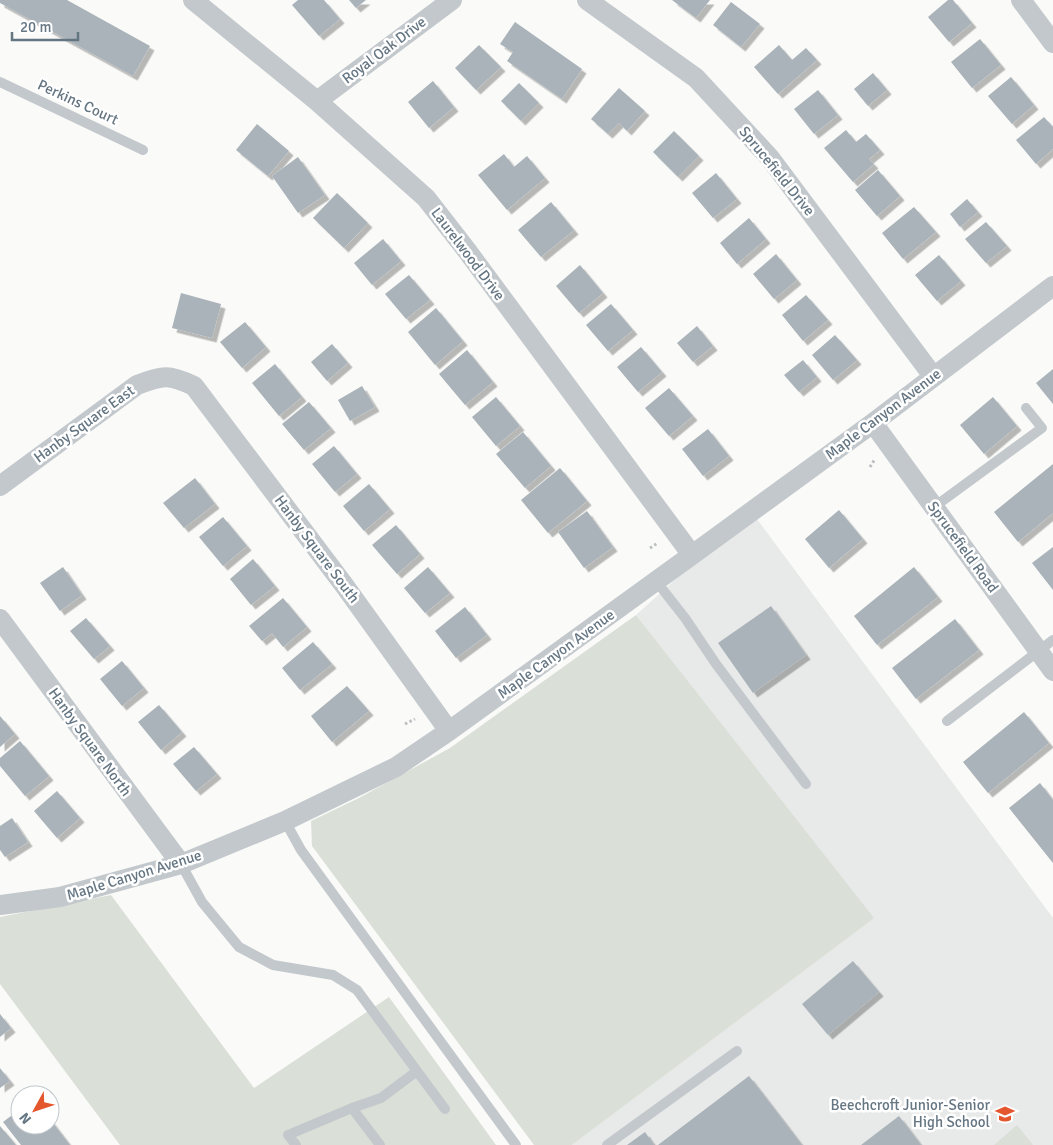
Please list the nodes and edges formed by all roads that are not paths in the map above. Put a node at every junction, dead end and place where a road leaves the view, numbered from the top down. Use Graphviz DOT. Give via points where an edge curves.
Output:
graph roads {
  1 [pos="193,0"];
  2 [pos="452,0"];
  3 [pos="587,0"];
  4 [pos="1021,0"];
  5 [pos="1053,43"];
  6 [pos="0,82"];
  7 [pos="317,101"];
  8 [pos="143,150"];
  9 [pos="1053,286"];
  10 [pos="934,376"];
  11 [pos="175,377"];
  12 [pos="1026,408"];
  13 [pos="873,423"];
  14 [pos="0,486"];
  15 [pos="934,507"];
  16 [pos="692,555"];
  17 [pos="656,582"];
  18 [pos="0,619"];
  19 [pos="1046,646"];
  20 [pos="1053,671"];
  21 [pos="947,721"];
  22 [pos="449,731"];
  23 [pos="806,784"];
  24 [pos="285,821"];
  25 [pos="181,864"];
  26 [pos="0,905"];
  27 [pos="738,1051"];
  28 [pos="417,1071"];
  29 [pos="352,1108"];
  30 [pos="445,1109"];
  31 [pos="296,1145"];
  32 [pos="380,1145"];
  33 [pos="516,1145"];
  34 [pos="607,1145"];
  1 -- 7 [label="street, Laurelwood Drive"];
  2 -- 7 [label="street, Royal Oak Drive"];
  3 -- 10 [label="street, Sprucefield Drive" via="696,78 770,158"];
  4 -- 5 [label="street"];
  6 -- 8 [label="lane, Perkins Court"];
  7 -- 16 [label="street, Laurelwood Drive" via="426,198"];
  9 -- 10 [label="street, Maple Canyon Avenue"];
  10 -- 13 [label="street, Maple Canyon Avenue"];
  11 -- 14 [label="street, Hanby Square East" via="155,378 137,385"];
  11 -- 22 [label="street, Hanby Square South" via="194,386 207,402"];
  12 -- 15 [label="lane" via="1042,428"];
  13 -- 15 [label="street, Sprucefield Road"];
  13 -- 16 [label="street, Maple Canyon Avenue"];
  15 -- 19 [label="street, Sprucefield Road"];
  16 -- 17 [label="street, Maple Canyon Avenue"];
  17 -- 22 [label="street, Maple Canyon Avenue"];
  17 -- 23 [label="lane"];
  18 -- 25 [label="street, Hanby Square North"];
  19 -- 20 [label="street, Sprucefield Road"];
  19 -- 21 [label="lane"];
  22 -- 24 [label="street, Maple Canyon Avenue" via="396,767"];
  24 -- 25 [label="street, Maple Canyon Avenue"];
  24 -- 33 [label="lane" via="300,850"];
  25 -- 26 [label="street, Maple Canyon Avenue" via="60,897"];
  25 -- 28 [label="lane" via="202,902 238,946 273,965 333,975 357,990"];
  27 -- 34 [label="lane"];
  28 -- 29 [label="lane" via="381,1098"];
  28 -- 30 [label="lane"];
  29 -- 31 [label="lane" via="288,1135"];
  29 -- 32 [label="lane"];
}
